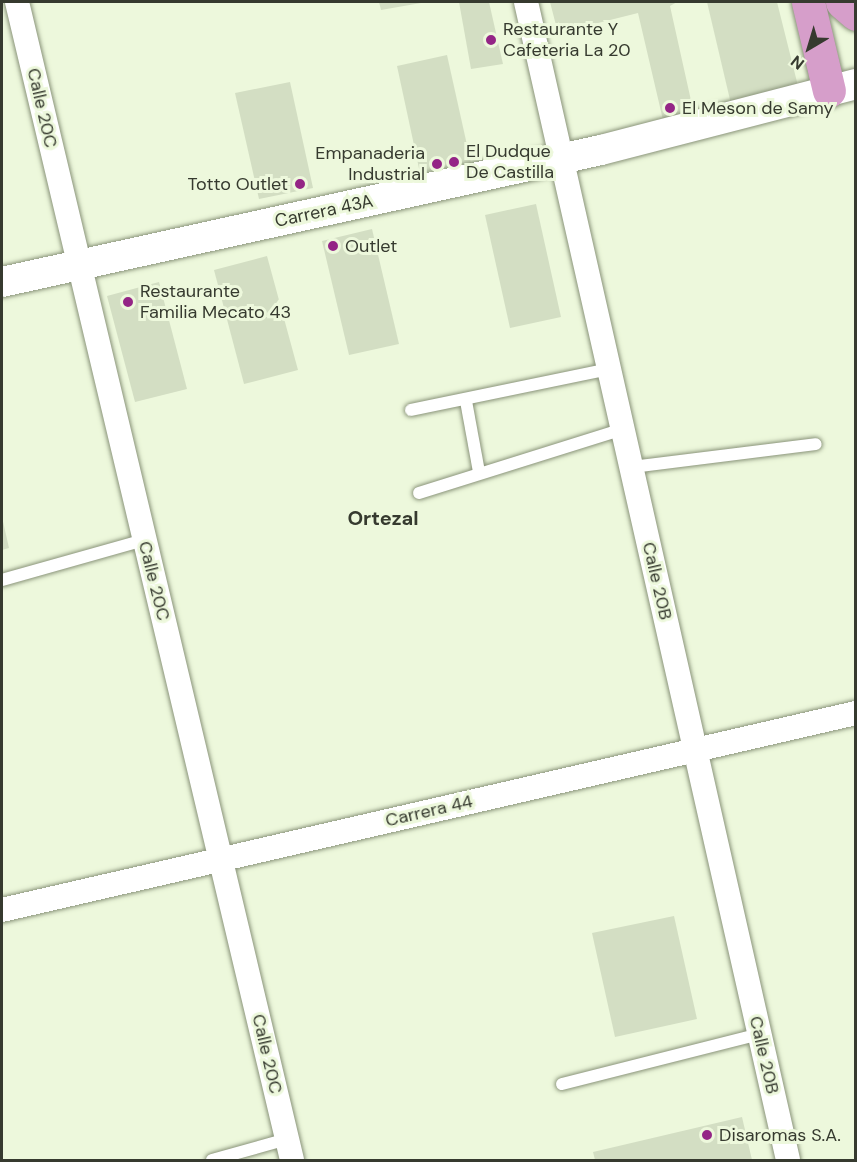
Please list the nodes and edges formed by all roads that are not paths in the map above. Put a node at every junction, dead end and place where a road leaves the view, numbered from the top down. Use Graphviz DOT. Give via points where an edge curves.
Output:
graph roads {
  1 [pos="17,2"];
  2 [pos="526,2"];
  3 [pos="808,2"];
  4 [pos="842,2"];
  5 [pos="855,14"];
  6 [pos="842,88"];
  7 [pos="562,159"];
  8 [pos="78,265"];
  9 [pos="2,282"];
  10 [pos="609,369"];
  11 [pos="466,401"];
  12 [pos="411,410"];
  13 [pos="623,429"];
  14 [pos="816,444"];
  15 [pos="632,467"];
  16 [pos="479,472"];
  17 [pos="419,493"];
  18 [pos="144,540"];
  19 [pos="2,580"];
  20 [pos="855,713"];
  21 [pos="695,750"];
  22 [pos="222,859"];
  23 [pos="2,910"];
  24 [pos="759,1034"];
  25 [pos="562,1084"];
  26 [pos="290,1150"];
  27 [pos="213,1161"];
  28 [pos="788,1161"];
  1 -- 8 [label="street, Calle 20C"];
  2 -- 7 [label="street, Calle 20B"];
  3 -- 6 [label="highway"];
  4 -- 5 [label="highway"];
  6 -- 7 [label="street, Carrera 43A"];
  7 -- 8 [label="street, Carrera 43A"];
  7 -- 10 [label="street, Calle 20B"];
  8 -- 9 [label="street, Carrera 43A"];
  8 -- 18 [label="street, Calle 20C"];
  10 -- 11 [label="lane"];
  10 -- 13 [label="street, Calle 20B"];
  11 -- 12 [label="lane"];
  11 -- 16 [label="lane"];
  13 -- 15 [label="street, Calle 20B"];
  13 -- 16 [label="lane"];
  14 -- 15 [label="lane"];
  15 -- 21 [label="street, Calle 20B"];
  16 -- 17 [label="lane"];
  18 -- 19 [label="lane"];
  18 -- 22 [label="street, Calle 20C"];
  20 -- 21 [label="street, Carrera 44"];
  21 -- 22 [label="street, Carrera 44"];
  21 -- 24 [label="street, Calle 20B"];
  22 -- 23 [label="street, Carrera 44"];
  22 -- 26 [label="street, Calle 20C"];
  24 -- 25 [label="lane"];
  24 -- 28 [label="street, Calle 20B"];
  26 -- 27 [label="lane"];
}
